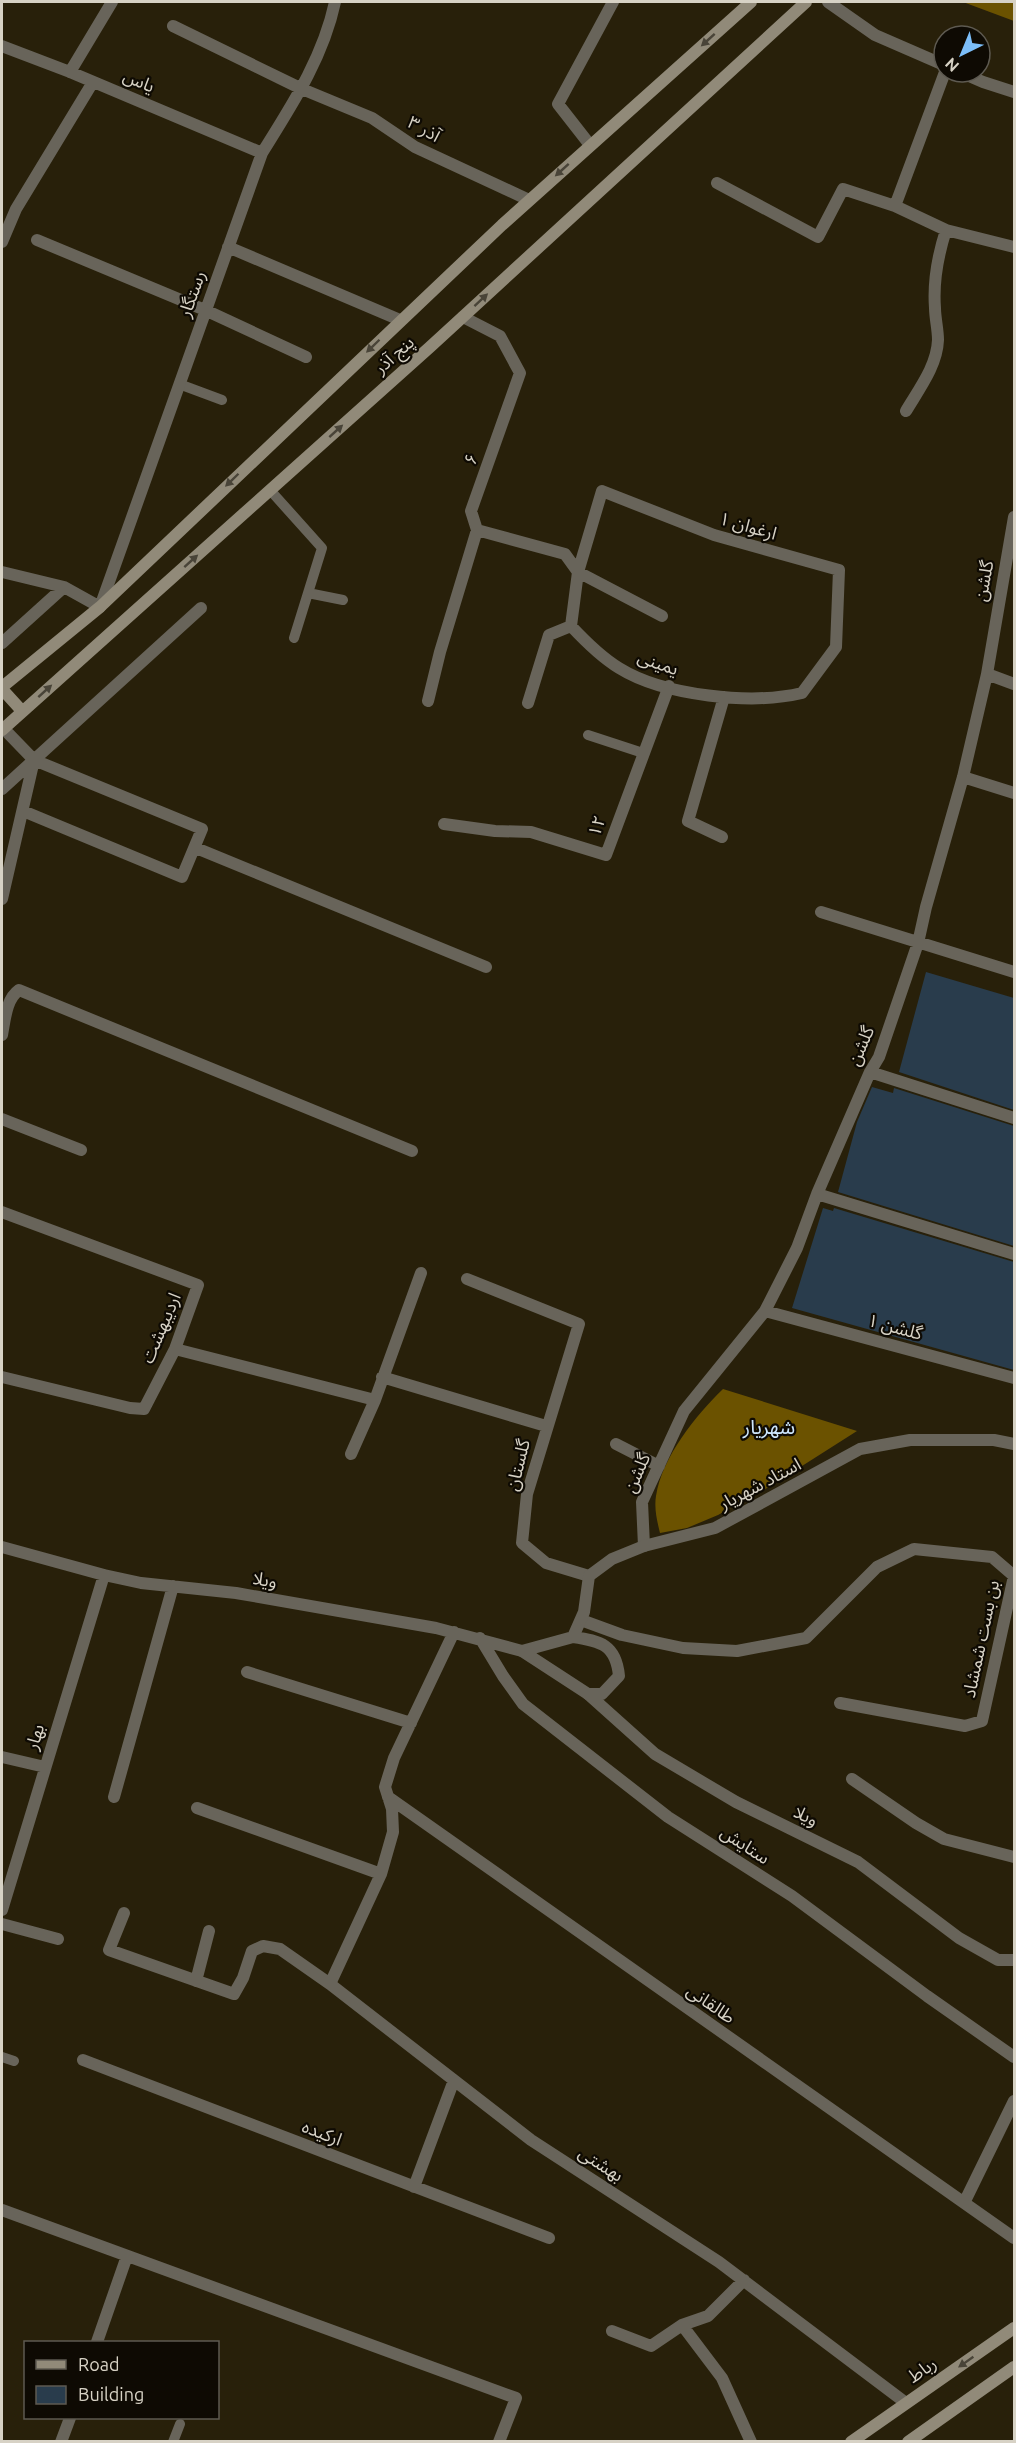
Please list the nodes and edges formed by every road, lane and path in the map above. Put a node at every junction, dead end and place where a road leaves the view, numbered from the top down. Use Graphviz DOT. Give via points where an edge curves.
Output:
graph roads {
  1 [pos="112,2"];
  2 [pos="335,2"];
  3 [pos="613,2"];
  4 [pos="752,2"];
  5 [pos="806,2"];
  6 [pos="828,2"];
  7 [pos="173,26"];
  8 [pos="2,46"];
  9 [pos="932,60"];
  10 [pos="70,72"];
  11 [pos="93,82"];
  12 [pos="941,84"];
  13 [pos="989,84"];
  14 [pos="302,89"];
  15 [pos="1014,92"];
  16 [pos="590,145"];
  17 [pos="262,153"];
  18 [pos="717,183"];
  19 [pos="529,200"];
  20 [pos="895,206"];
  21 [pos="946,230"];
  22 [pos="37,240"];
  23 [pos="2,242"];
  24 [pos="228,246"];
  25 [pos="1014,247"];
  26 [pos="205,310"];
  27 [pos="463,317"];
  28 [pos="400,320"];
  29 [pos="306,357"];
  30 [pos="179,384"];
  31 [pos="222,400"];
  32 [pos="906,411"];
  33 [pos="270,490"];
  34 [pos="1014,517"];
  35 [pos="477,530"];
  36 [pos="2,572"];
  37 [pos="578,572"];
  38 [pos="64,587"];
  39 [pos="308,593"];
  40 [pos="343,600"];
  41 [pos="100,607"];
  42 [pos="201,608"];
  43 [pos="662,616"];
  44 [pos="571,626"];
  45 [pos="294,638"];
  46 [pos="2,643"];
  47 [pos="987,674"];
  48 [pos="1014,684"];
  49 [pos="669,686"];
  50 [pos="2,688"];
  51 [pos="802,693"];
  52 [pos="724,697"];
  53 [pos="428,701"];
  54 [pos="528,703"];
  55 [pos="22,711"];
  56 [pos="2,729"];
  57 [pos="588,735"];
  58 [pos="643,753"];
  59 [pos="34,760"];
  60 [pos="963,777"];
  61 [pos="2,789"];
  62 [pos="1014,792"];
  63 [pos="23,811"];
  64 [pos="444,824"];
  65 [pos="722,837"];
  66 [pos="196,848"];
  67 [pos="2,900"];
  68 [pos="822,912"];
  69 [pos="918,943"];
  70 [pos="486,967"];
  71 [pos="1014,972"];
  72 [pos="2,1035"];
  73 [pos="870,1072"];
  74 [pos="1014,1118"];
  75 [pos="2,1119"];
  76 [pos="81,1150"];
  77 [pos="412,1151"];
  78 [pos="817,1194"];
  79 [pos="2,1212"];
  80 [pos="1014,1254"];
  81 [pos="421,1274"];
  82 [pos="467,1279"];
  83 [pos="765,1311"];
  84 [pos="175,1349"];
  85 [pos="2,1377"];
  86 [pos="382,1377"];
  87 [pos="1014,1378"];
  88 [pos="375,1400"];
  89 [pos="546,1426"];
  90 [pos="616,1444"];
  91 [pos="1014,1444"];
  92 [pos="351,1454"];
  93 [pos="659,1466"];
  94 [pos="644,1546"];
  95 [pos="2,1547"];
  96 [pos="104,1575"];
  97 [pos="590,1576"];
  98 [pos="173,1586"];
  99 [pos="581,1620"];
  100 [pos="454,1632"];
  101 [pos="573,1637"];
  102 [pos="480,1638"];
  103 [pos="522,1651"];
  104 [pos="247,1672"];
  105 [pos="588,1694"];
  106 [pos="840,1703"];
  107 [pos="411,1723"];
  108 [pos="2,1757"];
  109 [pos="45,1767"];
  110 [pos="852,1779"];
  111 [pos="114,1797"];
  112 [pos="388,1797"];
  113 [pos="197,1808"];
  114 [pos="1014,1857"];
  115 [pos="381,1874"];
  116 [pos="2,1910"];
  117 [pos="124,1912"];
  118 [pos="2,1924"];
  119 [pos="209,1931"];
  120 [pos="58,1939"];
  121 [pos="1014,1960"];
  122 [pos="196,1981"];
  123 [pos="330,1983"];
  124 [pos="2,2057"];
  125 [pos="1014,2057"];
  126 [pos="82,2060"];
  127 [pos="14,2061"];
  128 [pos="454,2080"];
  129 [pos="1014,2101"];
  130 [pos="414,2187"];
  131 [pos="965,2201"];
  132 [pos="2,2211"];
  133 [pos="549,2238"];
  134 [pos="1014,2238"];
  135 [pos="127,2256"];
  136 [pos="744,2280"];
  137 [pos="682,2325"];
  138 [pos="1014,2328"];
  139 [pos="612,2331"];
  140 [pos="98,2341"];
  141 [pos="1014,2367"];
  142 [pos="906,2403"];
  143 [pos="70,2419"];
  144 [pos="180,2424"];
  145 [pos="61,2442"];
  146 [pos="173,2442"];
  147 [pos="499,2442"];
  148 [pos="751,2442"];
  149 [pos="851,2442"];
  150 [pos="908,2442"];
  1 -- 10 [label="street"];
  2 -- 14 [label="street, رستگار" via="330,26"];
  3 -- 16 [label="street" via="558,104"];
  4 -- 16 [label="main road, پنج آذر, one-way"];
  27 -- 5 [label="main road, پنج آذر, one-way"];
  6 -- 9 [label="street" via="875,35"];
  7 -- 14 [label="street, آذر ۳"];
  8 -- 10 [label="street, یاس"];
  10 -- 11 [label="street, یاس"];
  11 -- 17 [label="street, یاس"];
  11 -- 23 [label="street" via="16,209"];
  12 -- 20 [label="street"];
  13 -- 15 [label="street"];
  14 -- 17 [label="street, رستگار"];
  14 -- 19 [label="street, آذر ۳" via="372,118 415,147"];
  16 -- 19 [label="main road, پنج آذر, one-way"];
  17 -- 24 [label="street, رستگار"];
  18 -- 20 [label="street" via="818,237 843,189"];
  19 -- 28 [label="main road, پنج آذر"];
  20 -- 21 [label="street"];
  21 -- 25 [label="street"];
  21 -- 32 [label="street" via="936,278 938,341 931,369"];
  22 -- 26 [label="street"];
  24 -- 26 [label="street, رستگار"];
  24 -- 28 [label="street"];
  26 -- 29 [label="street"];
  26 -- 30 [label="street, رستگار"];
  33 -- 27 [label="main road, پنج آذر, one-way"];
  27 -- 35 [label="street, ۶" via="500,336 520,373 471,511"];
  28 -- 41 [label="main road, پنج آذر, one-way"];
  30 -- 31 [label="lane"];
  30 -- 41 [label="street, رستگار"];
  33 -- 39 [label="lane" via="322,548"];
  55 -- 33 [label="main road, پنج آذر, one-way"];
  34 -- 47 [label="street, گلشن"];
  35 -- 37 [label="street" via="565,554"];
  35 -- 53 [label="street"];
  36 -- 38 [label="street"];
  37 -- 43 [label="street"];
  37 -- 44 [label="street"];
  37 -- 51 [label="street, ارغوان ۱" via="602,491 714,535 839,570 836,647"];
  38 -- 41 [label="street"];
  38 -- 46 [label="street"];
  39 -- 40 [label="lane"];
  39 -- 45 [label="lane"];
  41 -- 50 [label="main road, پنج آذر"];
  42 -- 59 [label="street"];
  44 -- 49 [label="street, یمینی" via="620,668"];
  44 -- 54 [label="street" via="549,635"];
  47 -- 48 [label="street"];
  47 -- 60 [label="street, گلشن"];
  49 -- 52 [label="street, یمینی" via="708,697"];
  49 -- 58 [label="street, ۱۲"];
  50 -- 55 [label="main road"];
  51 -- 52 [label="street, یمینی" via="779,699"];
  52 -- 65 [label="street" via="688,821"];
  55 -- 56 [label="main road, پنج آذر"];
  56 -- 59 [label="street"];
  57 -- 58 [label="lane"];
  58 -- 64 [label="street, ۱۲" via="606,855 531,832"];
  59 -- 61 [label="street"];
  59 -- 63 [label="street"];
  59 -- 66 [label="street" via="202,829"];
  60 -- 62 [label="street"];
  60 -- 69 [label="street, گلشن"];
  63 -- 66 [label="street" via="182,877"];
  63 -- 67 [label="street"];
  66 -- 70 [label="street"];
  68 -- 69 [label="street"];
  69 -- 71 [label="street"];
  69 -- 73 [label="street, گلشن" via="879,1057"];
  72 -- 77 [label="street" via="10,1000 19,990"];
  73 -- 74 [label="street"];
  73 -- 78 [label="street, گلشن"];
  75 -- 76 [label="street"];
  78 -- 80 [label="street"];
  78 -- 83 [label="street, گلشن" via="797,1248"];
  79 -- 84 [label="street, اردیبهشت" via="198,1285"];
  81 -- 86 [label="street"];
  82 -- 89 [label="street, گلستان" via="579,1324"];
  83 -- 87 [label="street, گلشن ۱"];
  83 -- 93 [label="street, گلشن" via="684,1411"];
  84 -- 85 [label="street, اردیبهشت" via="144,1409"];
  84 -- 88 [label="street"];
  86 -- 88 [label="street"];
  86 -- 89 [label="street"];
  88 -- 92 [label="street"];
  89 -- 97 [label="street, گلستان" via="527,1494 522,1543 546,1563"];
  90 -- 93 [label="street"];
  91 -- 94 [label="street, استاد شهریار" via="994,1440 910,1440 860,1449 715,1528"];
  93 -- 94 [label="street, گلشن" via="642,1502"];
  94 -- 97 [label="street, استاد شهریار" via="612,1559"];
  95 -- 96 [label="street, ویلا"];
  96 -- 98 [label="street, ویلا"];
  96 -- 109 [label="street, بهار"];
  97 -- 99 [label="street"];
  98 -- 100 [label="street, ویلا" via="236,1593"];
  98 -- 111 [label="street"];
  99 -- 101 [label="street"];
  99 -- 106 [label="street, بن بست شمشاد" via="622,1635 683,1648 737,1651 806,1638 877,1568 914,1549 992,1557 1014,1576 982,1720 965,1726"];
  100 -- 102 [label="street, ویلا"];
  100 -- 107 [label="street"];
  101 -- 103 [label="street"];
  101 -- 105 [label="street" via="593,1640 608,1648 618,1660 619,1676 610,1687 602,1694"];
  102 -- 103 [label="street, ویلا"];
  102 -- 125 [label="street, ستایش" via="523,1704 668,1817 792,1896"];
  103 -- 105 [label="street, ویلا"];
  104 -- 107 [label="street"];
  105 -- 121 [label="street, ویلا" via="655,1754 736,1802 858,1862 959,1938 998,1960"];
  107 -- 112 [label="street" via="394,1758 385,1787"];
  108 -- 109 [label="street"];
  109 -- 116 [label="street, بهار"];
  110 -- 114 [label="street" via="944,1839"];
  112 -- 115 [label="street" via="393,1832"];
  112 -- 131 [label="street, طالقانی"];
  113 -- 115 [label="street"];
  115 -- 123 [label="street"];
  117 -- 122 [label="street" via="109,1950"];
  118 -- 120 [label="street"];
  119 -- 122 [label="street"];
  122 -- 123 [label="street, بهشتی" via="234,1994 252,1951 263,1946 280,1949"];
  123 -- 128 [label="street, بهشتی"];
  124 -- 127 [label="lane"];
  126 -- 130 [label="street, ارکیده"];
  128 -- 130 [label="street"];
  128 -- 136 [label="street, بهشتی" via="531,2140"];
  129 -- 131 [label="street"];
  130 -- 133 [label="street, ارکیده"];
  131 -- 134 [label="street, طالقانی"];
  132 -- 135 [label="street"];
  135 -- 140 [label="street"];
  135 -- 147 [label="street" via="516,2398"];
  136 -- 137 [label="street" via="708,2316"];
  136 -- 142 [label="street, بهشتی"];
  137 -- 139 [label="street" via="651,2346"];
  137 -- 148 [label="street" via="722,2378"];
  138 -- 142 [label="main road, رباط, one-way"];
  141 -- 150 [label="main road"];
  142 -- 149 [label="main road, رباط"];
  143 -- 145 [label="street"];
  144 -- 146 [label="lane"];
}
